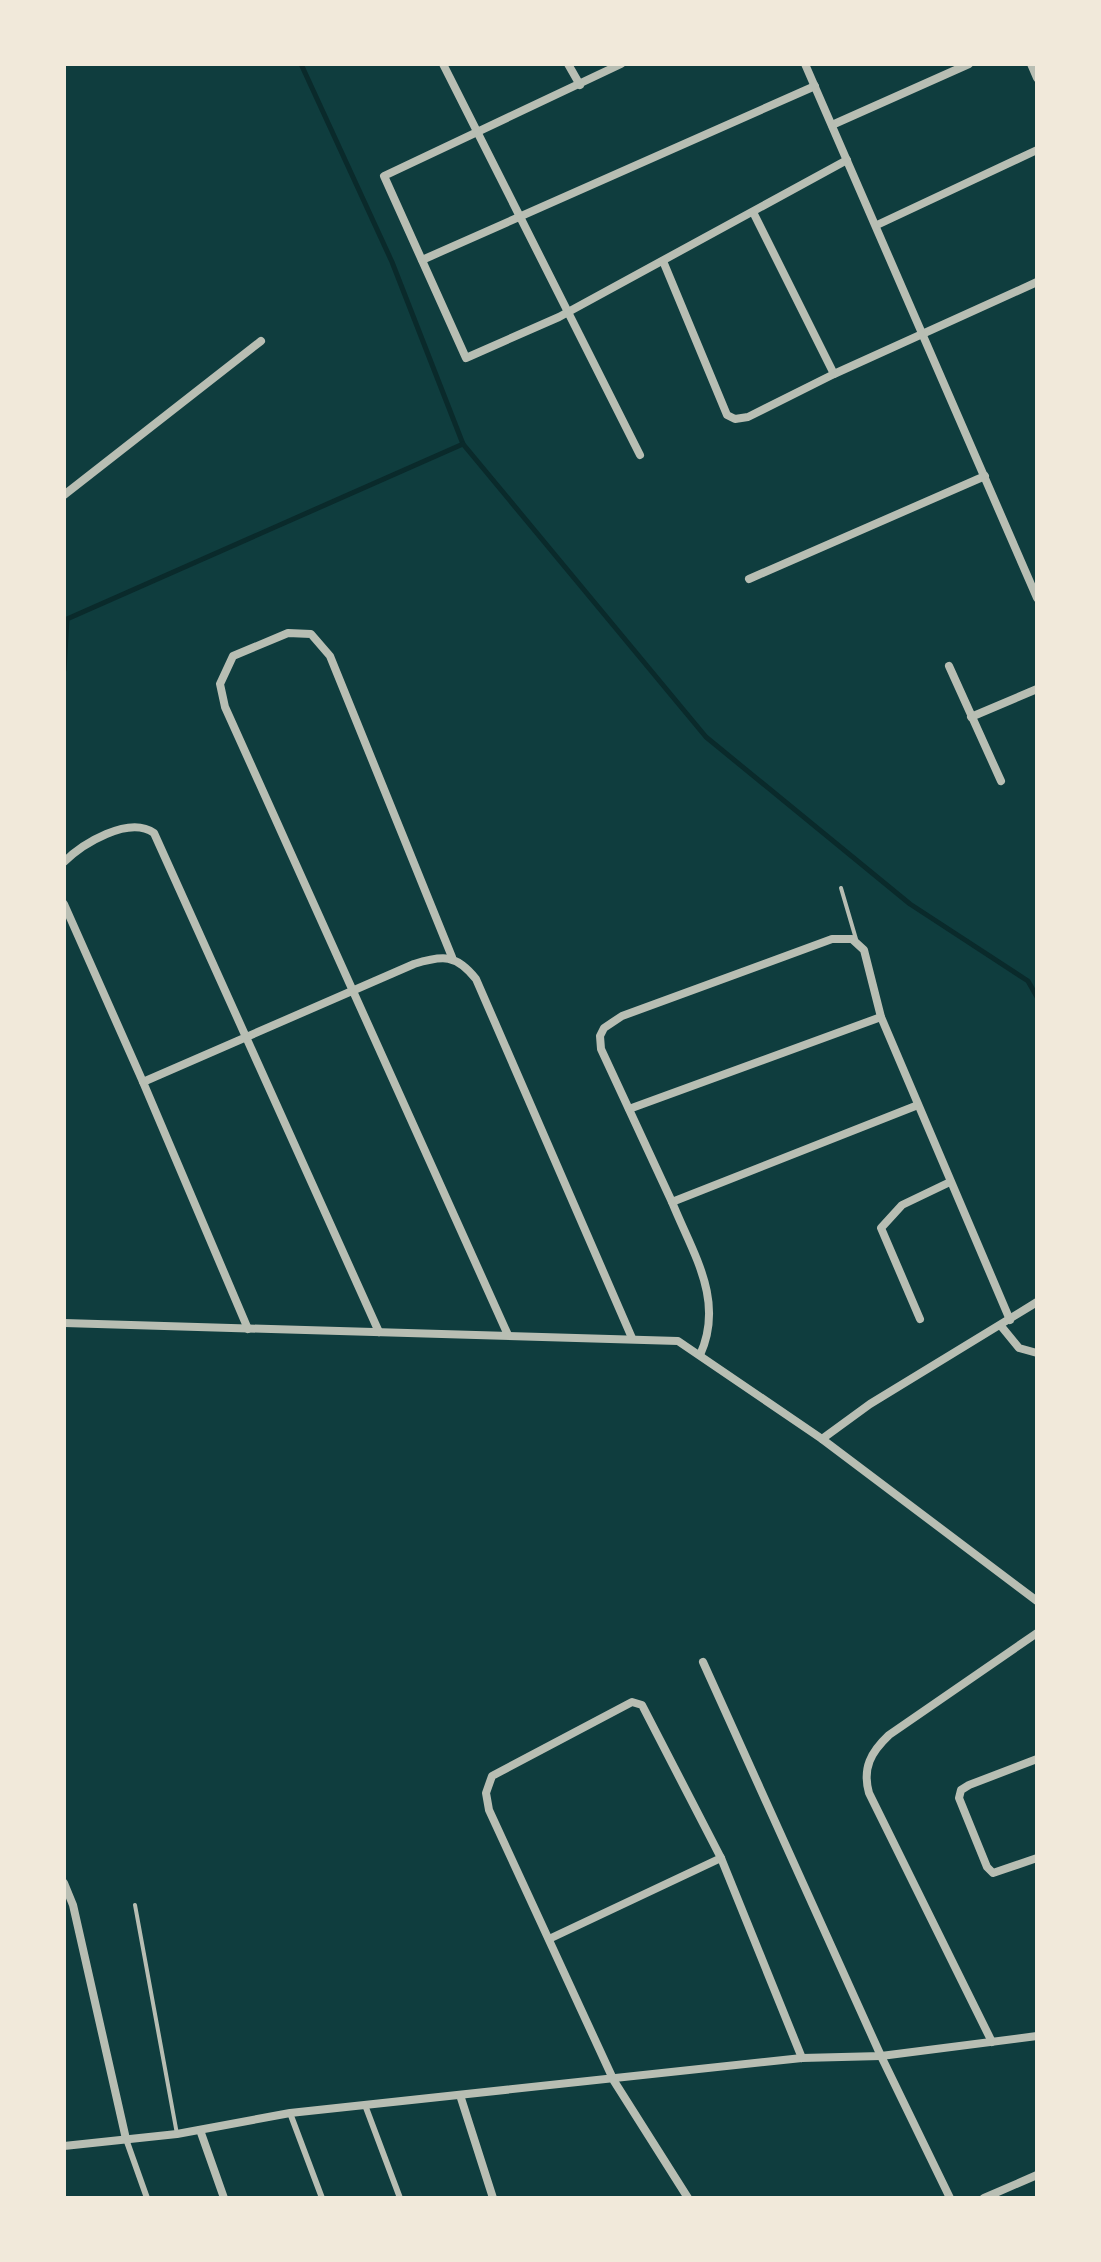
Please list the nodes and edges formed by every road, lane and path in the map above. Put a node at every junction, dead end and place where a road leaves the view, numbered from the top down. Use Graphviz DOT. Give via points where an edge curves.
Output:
graph roads {
  1 [pos="443,64"];
  2 [pos="568,64"];
  3 [pos="621,64"];
  4 [pos="805,64"];
  5 [pos="969,64"];
  6 [pos="1031,64"];
  7 [pos="1037,78"];
  8 [pos="580,85"];
  9 [pos="815,86"];
  10 [pos="832,125"];
  11 [pos="477,132"];
  12 [pos="1037,150"];
  13 [pos="847,160"];
  14 [pos="753,212"];
  15 [pos="521,218"];
  16 [pos="877,225"];
  17 [pos="422,260"];
  18 [pos="663,261"];
  19 [pos="1037,282"];
  20 [pos="568,312"];
  21 [pos="924,333"];
  22 [pos="261,341"];
  23 [pos="834,374"];
  24 [pos="640,455"];
  25 [pos="985,476"];
  26 [pos="64,495"];
  27 [pos="749,579"];
  28 [pos="1037,598"];
  29 [pos="949,666"];
  30 [pos="1037,689"];
  31 [pos="971,717"];
  32 [pos="1001,781"];
  33 [pos="64,862"];
  34 [pos="841,888"];
  35 [pos="64,904"];
  36 [pos="856,942"];
  37 [pos="452,957"];
  38 [pos="354,993"];
  39 [pos="881,1017"];
  40 [pos="243,1037"];
  41 [pos="143,1082"];
  42 [pos="918,1105"];
  43 [pos="629,1109"];
  44 [pos="950,1182"];
  45 [pos="672,1202"];
  46 [pos="1037,1302"];
  47 [pos="920,1319"];
  48 [pos="1010,1320"];
  49 [pos="64,1323"];
  50 [pos="1001,1326"];
  51 [pos="248,1329"];
  52 [pos="379,1332"];
  53 [pos="508,1335"];
  54 [pos="632,1338"];
  55 [pos="1037,1353"];
  56 [pos="700,1355"];
  57 [pos="822,1439"];
  58 [pos="1037,1601"];
  59 [pos="1037,1633"];
  60 [pos="703,1662"];
  61 [pos="1037,1759"];
  62 [pos="721,1858"];
  63 [pos="1037,1858"];
  64 [pos="64,1883"];
  65 [pos="135,1905"];
  66 [pos="549,1939"];
  67 [pos="1037,2036"];
  68 [pos="992,2042"];
  69 [pos="881,2056"];
  70 [pos="802,2058"];
  71 [pos="614,2081"];
  72 [pos="460,2095"];
  73 [pos="365,2105"];
  74 [pos="290,2113"];
  75 [pos="200,2130"];
  76 [pos="177,2134"];
  77 [pos="126,2139"];
  78 [pos="64,2146"];
  79 [pos="1037,2175"];
  80 [pos="147,2198"];
  81 [pos="224,2198"];
  82 [pos="322,2198"];
  83 [pos="400,2198"];
  84 [pos="493,2198"];
  85 [pos="688,2198"];
  86 [pos="950,2198"];
  87 [pos="984,2198"];
  1 -- 11 [label="street"];
  2 -- 8 [label="street"];
  3 -- 8 [label="street"];
  4 -- 9 [label="street"];
  5 -- 10 [label="street"];
  6 -- 7 [label="street"];
  8 -- 11 [label="street"];
  9 -- 10 [label="street"];
  9 -- 15 [label="street"];
  10 -- 13 [label="street"];
  11 -- 15 [label="street"];
  11 -- 17 [label="street" via="384,176"];
  12 -- 16 [label="street"];
  13 -- 14 [label="street"];
  13 -- 16 [label="street"];
  14 -- 18 [label="street"];
  14 -- 23 [label="street"];
  15 -- 17 [label="street"];
  15 -- 20 [label="street"];
  16 -- 21 [label="street"];
  17 -- 20 [label="street" via="466,358"];
  18 -- 20 [label="street"];
  18 -- 23 [label="street" via="727,415 748,417"];
  19 -- 21 [label="street"];
  20 -- 24 [label="street"];
  21 -- 23 [label="street"];
  21 -- 25 [label="street"];
  22 -- 26 [label="street"];
  25 -- 27 [label="street"];
  25 -- 28 [label="street"];
  29 -- 31 [label="street"];
  30 -- 31 [label="street"];
  31 -- 32 [label="street"];
  33 -- 40 [label="street" via="80,847 124,829 154,833"];
  34 -- 36 [label="lane"];
  35 -- 41 [label="street"];
  36 -- 39 [label="street" via="864,950"];
  36 -- 43 [label="street" via="832,939 610,1022 599,1043"];
  37 -- 38 [label="street" via="414,964"];
  37 -- 38 [label="street" via="330,656 311,634 288,633 233,656 220,684 225,707"];
  37 -- 54 [label="street" via="476,979"];
  38 -- 40 [label="street"];
  38 -- 53 [label="street"];
  39 -- 42 [label="street"];
  39 -- 43 [label="street"];
  40 -- 41 [label="street"];
  40 -- 52 [label="street"];
  41 -- 51 [label="street"];
  42 -- 44 [label="street"];
  42 -- 45 [label="street"];
  43 -- 45 [label="street"];
  44 -- 47 [label="street" via="902,1205 881,1228"];
  44 -- 48 [label="street"];
  45 -- 56 [label="street" via="710,1296 712,1318"];
  46 -- 48 [label="street"];
  48 -- 50 [label="street"];
  49 -- 51 [label="street"];
  50 -- 55 [label="street" via="1019,1348"];
  50 -- 57 [label="street"];
  51 -- 52 [label="street"];
  52 -- 53 [label="street"];
  53 -- 54 [label="street"];
  54 -- 56 [label="street" via="678,1341"];
  56 -- 57 [label="street"];
  57 -- 58 [label="street"];
  59 -- 68 [label="street" via="889,1735 866,1768 869,1793"];
  60 -- 69 [label="street"];
  61 -- 63 [label="street" via="969,1785 959,1798 993,1873"];
  62 -- 66 [label="street"];
  62 -- 66 [label="street" via="649,1713 632,1702 492,1776 486,1793"];
  62 -- 70 [label="street"];
  64 -- 77 [label="street"];
  65 -- 76 [label="lane"];
  66 -- 71 [label="street"];
  67 -- 68 [label="street"];
  68 -- 69 [label="street"];
  69 -- 70 [label="street"];
  69 -- 86 [label="street"];
  70 -- 71 [label="street"];
  71 -- 72 [label="street"];
  71 -- 85 [label="street"];
  72 -- 73 [label="street"];
  72 -- 84 [label="street"];
  73 -- 74 [label="street"];
  73 -- 83 [label="street"];
  74 -- 75 [label="street"];
  74 -- 82 [label="street"];
  75 -- 76 [label="street"];
  75 -- 81 [label="street"];
  76 -- 77 [label="street"];
  77 -- 78 [label="street"];
  77 -- 80 [label="street"];
  79 -- 87 [label="street"];
}
